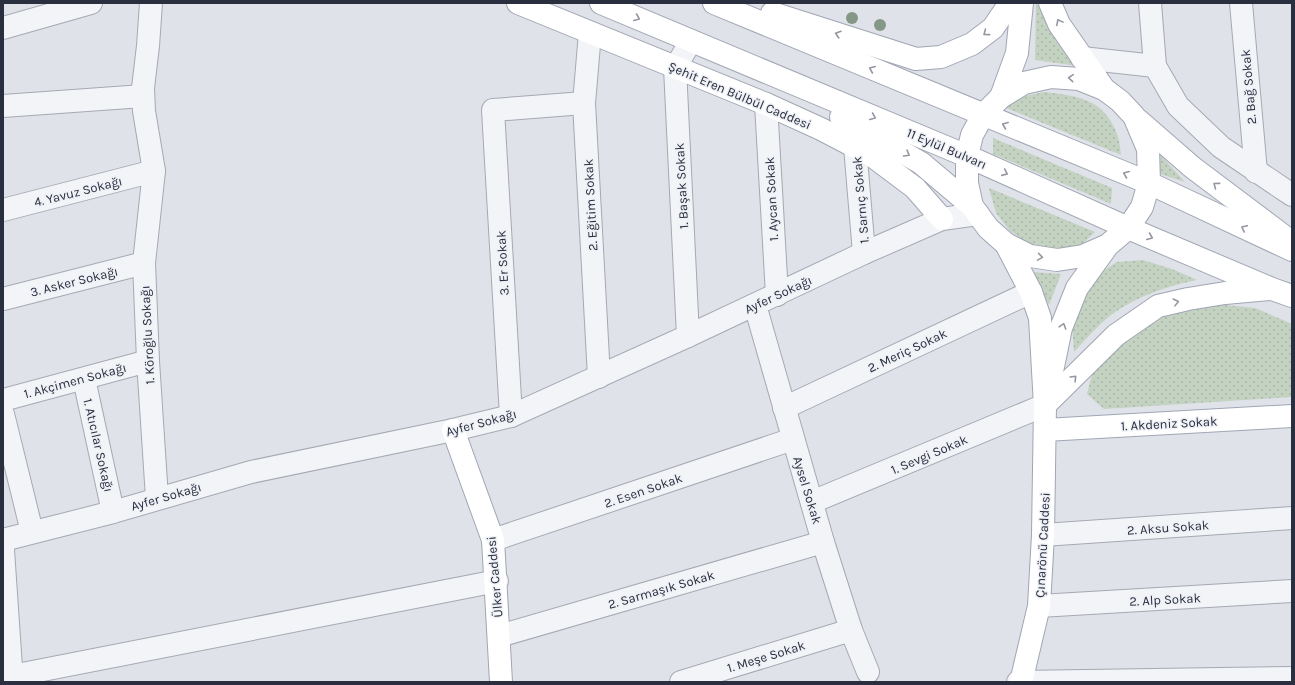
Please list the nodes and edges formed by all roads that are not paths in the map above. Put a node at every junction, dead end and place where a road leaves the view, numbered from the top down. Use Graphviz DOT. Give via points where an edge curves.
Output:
graph roads {
  1 [pos="91,3"];
  2 [pos="150,3"];
  3 [pos="518,3"];
  4 [pos="601,3"];
  5 [pos="714,3"];
  6 [pos="741,3"];
  7 [pos="1010,3"];
  8 [pos="1022,3"];
  9 [pos="1050,3"];
  10 [pos="1150,3"];
  11 [pos="1241,3"];
  12 [pos="3,28"];
  13 [pos="590,33"];
  14 [pos="691,41"];
  15 [pos="1082,58"];
  16 [pos="1155,66"];
  17 [pos="675,68"];
  18 [pos="764,72"];
  19 [pos="1104,89"];
  20 [pos="143,96"];
  21 [pos="1000,97"];
  22 [pos="584,103"];
  23 [pos="766,104"];
  24 [pos="3,106"];
  25 [pos="983,115"];
  26 [pos="1134,116"];
  27 [pos="855,147"];
  28 [pos="967,156"];
  29 [pos="154,171"];
  30 [pos="1273,177"];
  31 [pos="1149,183"];
  32 [pos="1292,195"];
  33 [pos="4,206"];
  34 [pos="975,210"];
  35 [pos="942,219"];
  36 [pos="1128,228"];
  37 [pos="1292,242"];
  38 [pos="1006,244"];
  39 [pos="1108,245"];
  40 [pos="1292,250"];
  41 [pos="864,253"];
  42 [pos="144,263"];
  43 [pos="1031,292"];
  44 [pos="1286,294"];
  45 [pos="777,295"];
  46 [pos="3,299"];
  47 [pos="755,305"];
  48 [pos="688,336"];
  49 [pos="148,360"];
  50 [pos="599,377"];
  51 [pos="84,379"];
  52 [pos="3,400"];
  53 [pos="1046,405"];
  54 [pos="784,408"];
  55 [pos="3,414"];
  56 [pos="511,416"];
  57 [pos="1292,416"];
  58 [pos="453,430"];
  59 [pos="1046,430"];
  60 [pos="793,439"];
  61 [pos="157,498"];
  62 [pos="812,502"];
  63 [pos="114,512"];
  64 [pos="1292,518"];
  65 [pos="32,532"];
  66 [pos="1043,535"];
  67 [pos="3,540"];
  68 [pos="493,540"];
  69 [pos="823,542"];
  70 [pos="3,550"];
  71 [pos="497,580"];
  72 [pos="1292,591"];
  73 [pos="1039,606"];
  74 [pos="851,630"];
  75 [pos="499,636"];
  76 [pos="868,672"];
  77 [pos="9,678"];
  78 [pos="1292,678"];
  79 [pos="502,682"];
  80 [pos="680,682"];
  81 [pos="1020,682"];
  1 -- 12 [label="street"];
  2 -- 20 [label="street, 1. Köroğlu Sokağı"];
  3 -- 13 [label="main road, Şehit Eren Bülbül Caddesi"];
  4 -- 14 [label="main road, 11 Eylül Bulvarı, one-way"];
  25 -- 5 [label="main road, one-way"];
  7 -- 6 [label="main road, one-way" via="993,28 972,44 942,57 916,58"];
  8 -- 21 [label="main road" via="1017,54"];
  15 -- 9 [label="main road, one-way" via="1059,24"];
  10 -- 16 [label="street"];
  11 -- 30 [label="street, 2. Bağ Sokak"];
  13 -- 17 [label="main road, Şehit Eren Bülbül Caddesi"];
  13 -- 22 [label="street, 2. Eğitim Sokak"];
  14 -- 17 [label="street"];
  14 -- 18 [label="main road, 11 Eylül Bulvarı"];
  15 -- 16 [label="street"];
  15 -- 19 [label="main road"];
  16 -- 30 [label="street" via="1178,106 1221,147"];
  17 -- 23 [label="main road, Şehit Eren Bülbül Caddesi"];
  17 -- 48 [label="street, 1. Başak Sokak"];
  18 -- 28 [label="main road, 11 Eylül Bulvarı, one-way"];
  18 -- 34 [label="main road, one-way" via="922,163"];
  19 -- 21 [label="main road, one-way" via="1079,79 1051,77 1024,83"];
  19 -- 26 [label="main road"];
  20 -- 24 [label="street"];
  20 -- 29 [label="street, 1. Köroğlu Sokağı"];
  21 -- 25 [label="main road"];
  22 -- 50 [label="street, 2. Eğitim Sokak"];
  22 -- 56 [label="street, 3. Er Sokak" via="493,110"];
  23 -- 27 [label="main road, Şehit Eren Bülbül Caddesi"];
  23 -- 45 [label="street, 1. Aycan Sokak"];
  25 -- 28 [label="main road" via="972,135"];
  31 -- 25 [label="main road, one-way"];
  26 -- 31 [label="main road" via="1148,149"];
  37 -- 26 [label="main road, one-way" via="1192,167"];
  27 -- 35 [label="main road, Şehit Eren Bülbül Caddesi" via="871,155 915,188"];
  27 -- 41 [label="street, 1. Sarnıç Sokak"];
  28 -- 34 [label="main road" via="967,183"];
  28 -- 36 [label="main road, 11 Eylül Bulvarı, one-way"];
  29 -- 33 [label="street, 4. Yavuz Sokağı"];
  29 -- 42 [label="street, 1. Köroğlu Sokağı"];
  30 -- 32 [label="street"];
  31 -- 36 [label="main road" via="1142,207"];
  40 -- 31 [label="main road, one-way"];
  34 -- 35 [label="street, Ayfer Sokağı"];
  34 -- 38 [label="main road" via="988,228"];
  35 -- 41 [label="street, Ayfer Sokağı"];
  36 -- 39 [label="main road"];
  36 -- 44 [label="main road, 11 Eylül Bulvarı, one-way"];
  38 -- 39 [label="main road, one-way" via="1030,256 1057,260 1084,256"];
  38 -- 43 [label="main road"];
  53 -- 39 [label="main road, one-way" via="1061,328 1076,288"];
  41 -- 45 [label="street, Ayfer Sokağı"];
  42 -- 46 [label="street, 3. Asker Sokağı"];
  42 -- 49 [label="street, 1. Köroğlu Sokağı"];
  43 -- 53 [label="main road" via="1040,318"];
  43 -- 54 [label="street, 2. Meriç Sokak"];
  53 -- 44 [label="main road, one-way" via="1116,335 1158,306 1217,294"];
  45 -- 47 [label="street, Ayfer Sokağı"];
  47 -- 48 [label="street, Ayfer Sokağı"];
  47 -- 54 [label="street, Aysel Sokak"];
  48 -- 50 [label="street, Ayfer Sokağı"];
  49 -- 51 [label="street, 1. Akçimen Sokağı"];
  49 -- 61 [label="street, 1. Köroğlu Sokağı"];
  50 -- 56 [label="street, Ayfer Sokağı"];
  51 -- 52 [label="street, 1. Akçimen Sokağı"];
  51 -- 63 [label="street, 1. Atıcılar Sokağı"];
  53 -- 59 [label="main road, Çınarönü Caddesi"];
  53 -- 62 [label="street, 1. Sevgi Sokak"];
  54 -- 60 [label="street, Aysel Sokak"];
  55 -- 65 [label="street"];
  56 -- 58 [label="street, Ayfer Sokağı"];
  57 -- 59 [label="main road, 1. Akdeniz Sokak"];
  58 -- 61 [label="street, Ayfer Sokağı" via="251,472"];
  58 -- 68 [label="main road, Ülker Caddesi"];
  59 -- 66 [label="main road, Çınarönü Caddesi"];
  60 -- 62 [label="street, Aysel Sokak"];
  60 -- 68 [label="street, 2. Esen Sokak"];
  61 -- 63 [label="street, Ayfer Sokağı"];
  62 -- 69 [label="street, Aysel Sokak"];
  63 -- 65 [label="street, Ayfer Sokağı"];
  64 -- 66 [label="street, 2. Aksu Sokak"];
  65 -- 67 [label="street, Ayfer Sokağı"];
  66 -- 73 [label="main road, Çınarönü Caddesi"];
  68 -- 71 [label="main road, Ülker Caddesi"];
  69 -- 74 [label="street, Aysel Sokak"];
  69 -- 75 [label="street, 2. Sarmaşık Sokak"];
  70 -- 77 [label="street"];
  71 -- 75 [label="main road, Ülker Caddesi"];
  71 -- 77 [label="street"];
  72 -- 73 [label="street, 2. Alp Sokak"];
  73 -- 81 [label="main road, Çınarönü Caddesi"];
  74 -- 76 [label="street, Aysel Sokak"];
  74 -- 80 [label="street, 1. Meşe Sokak"];
  75 -- 79 [label="main road, Ülker Caddesi"];
  78 -- 81 [label="street"];
}
